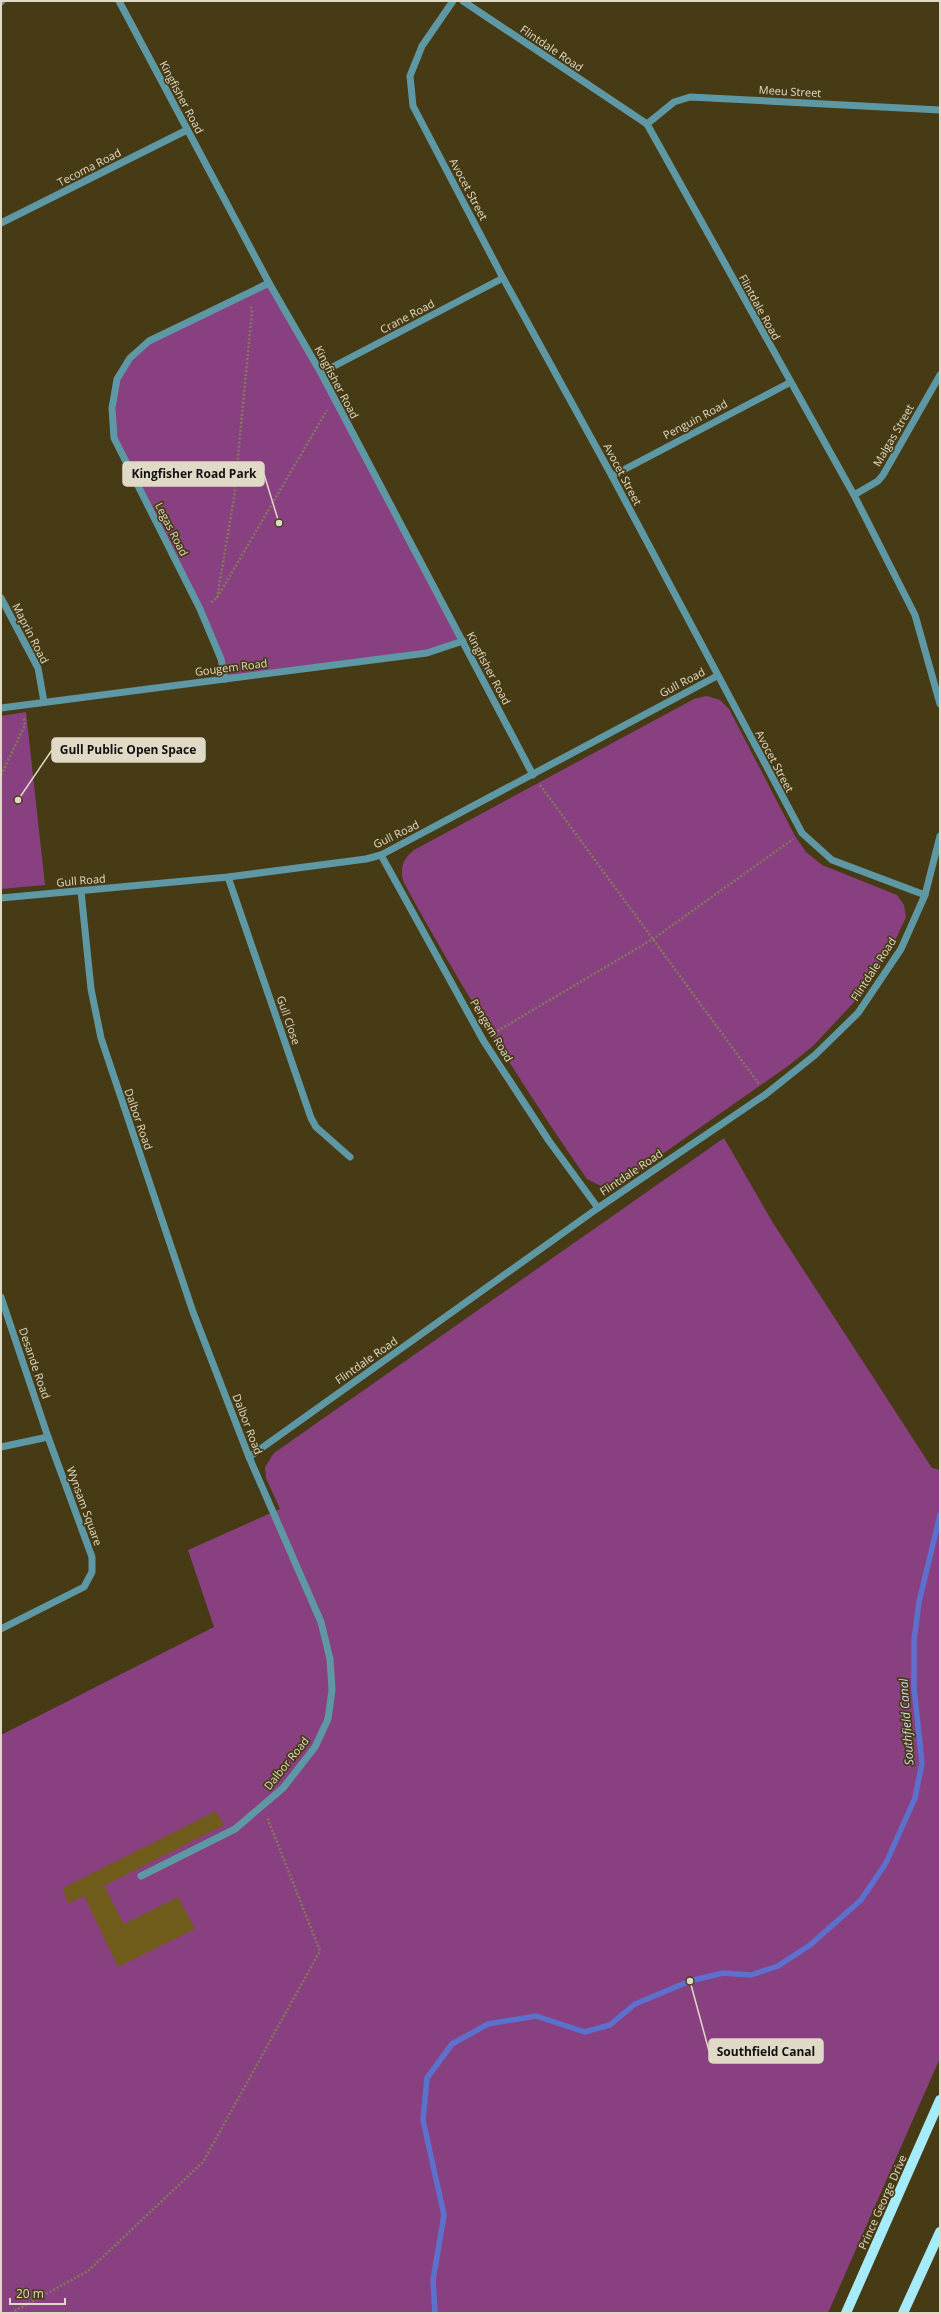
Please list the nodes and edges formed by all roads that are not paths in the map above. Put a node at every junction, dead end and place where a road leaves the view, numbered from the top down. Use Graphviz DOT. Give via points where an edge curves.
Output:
graph roads {
  1 [pos="118,1"];
  2 [pos="453,1"];
  3 [pos="463,1"];
  4 [pos="940,110"];
  5 [pos="647,124"];
  6 [pos="187,130"];
  7 [pos="1,223"];
  8 [pos="503,278"];
  9 [pos="269,283"];
  10 [pos="321,373"];
  11 [pos="940,375"];
  12 [pos="790,383"];
  13 [pos="612,476"];
  14 [pos="854,495"];
  15 [pos="1,598"];
  16 [pos="463,641"];
  17 [pos="716,676"];
  18 [pos="225,679"];
  19 [pos="44,702"];
  20 [pos="940,704"];
  21 [pos="1,708"];
  22 [pos="533,775"];
  23 [pos="940,836"];
  24 [pos="381,855"];
  25 [pos="228,877"];
  26 [pos="80,892"];
  27 [pos="925,895"];
  28 [pos="1,898"];
  29 [pos="350,1158"];
  30 [pos="598,1208"];
  31 [pos="1,1297"];
  32 [pos="48,1436"];
  33 [pos="1,1447"];
  34 [pos="249,1457"];
  35 [pos="1,1629"];
  36 [pos="141,1876"];
  37 [pos="940,2100"];
  38 [pos="940,2232"];
  39 [pos="846,2313"];
  40 [pos="903,2313"];
  1 -- 6 [label="street, Kingfisher Road"];
  2 -- 8 [label="street, Avocet Street" via="422,46 410,76 413,106"];
  3 -- 5 [label="street, Flintdale Road"];
  4 -- 5 [label="street, Meeu Street" via="690,97 674,102"];
  5 -- 12 [label="street, Flintdale Road"];
  6 -- 7 [label="street, Tecoma Road"];
  6 -- 9 [label="street, Kingfisher Road"];
  8 -- 10 [label="street, Crane Road"];
  8 -- 13 [label="street, Avocet Street"];
  9 -- 10 [label="street, Kingfisher Road"];
  9 -- 18 [label="street, Legas Road" via="149,341 130,358 116,379 112,408 114,438 200,609 221,659"];
  10 -- 16 [label="street, Kingfisher Road"];
  11 -- 14 [label="street, Malgas Street" via="878,482"];
  12 -- 13 [label="street, Penguin Road"];
  12 -- 14 [label="street, Flintdale Road"];
  13 -- 17 [label="street, Avocet Street"];
  14 -- 20 [label="street, Flintdale Road" via="915,615"];
  15 -- 19 [label="street, Maprin Road" via="38,668"];
  16 -- 18 [label="street, Gougem Road" via="427,653"];
  16 -- 22 [label="street, Kingfisher Road"];
  17 -- 22 [label="street, Gull Road"];
  17 -- 27 [label="street, Avocet Street" via="802,833 832,860"];
  18 -- 19 [label="street, Gougem Road"];
  19 -- 21 [label="street, Gougem Road"];
  22 -- 24 [label="street, Gull Road"];
  23 -- 27 [label="street, Flintdale Road"];
  24 -- 25 [label="street, Gull Road"];
  24 -- 30 [label="street, Pengem Road" via="483,1040 549,1141"];
  25 -- 26 [label="street, Gull Road"];
  25 -- 29 [label="street, Gull Close" via="311,1118 316,1127"];
  26 -- 28 [label="street, Gull Road"];
  26 -- 34 [label="street, Dalbor Road" via="91,989 101,1038 193,1312"];
  27 -- 30 [label="street, Flintdale Road" via="901,950 858,1013 815,1055 766,1094"];
  30 -- 34 [label="street, Flintdale Road"];
  31 -- 32 [label="street, Desande Road"];
  32 -- 33 [label="street"];
  32 -- 35 [label="street, Wynsam Square" via="92,1558 92,1572 84,1586"];
  34 -- 36 [label="street, Dalbor Road" via="321,1622 330,1659 332,1690 328,1719 315,1747 283,1788 263,1807 235,1829"];
  37 -- 39 [label="main road, Prince George Drive"];
  38 -- 40 [label="main road"];
}
